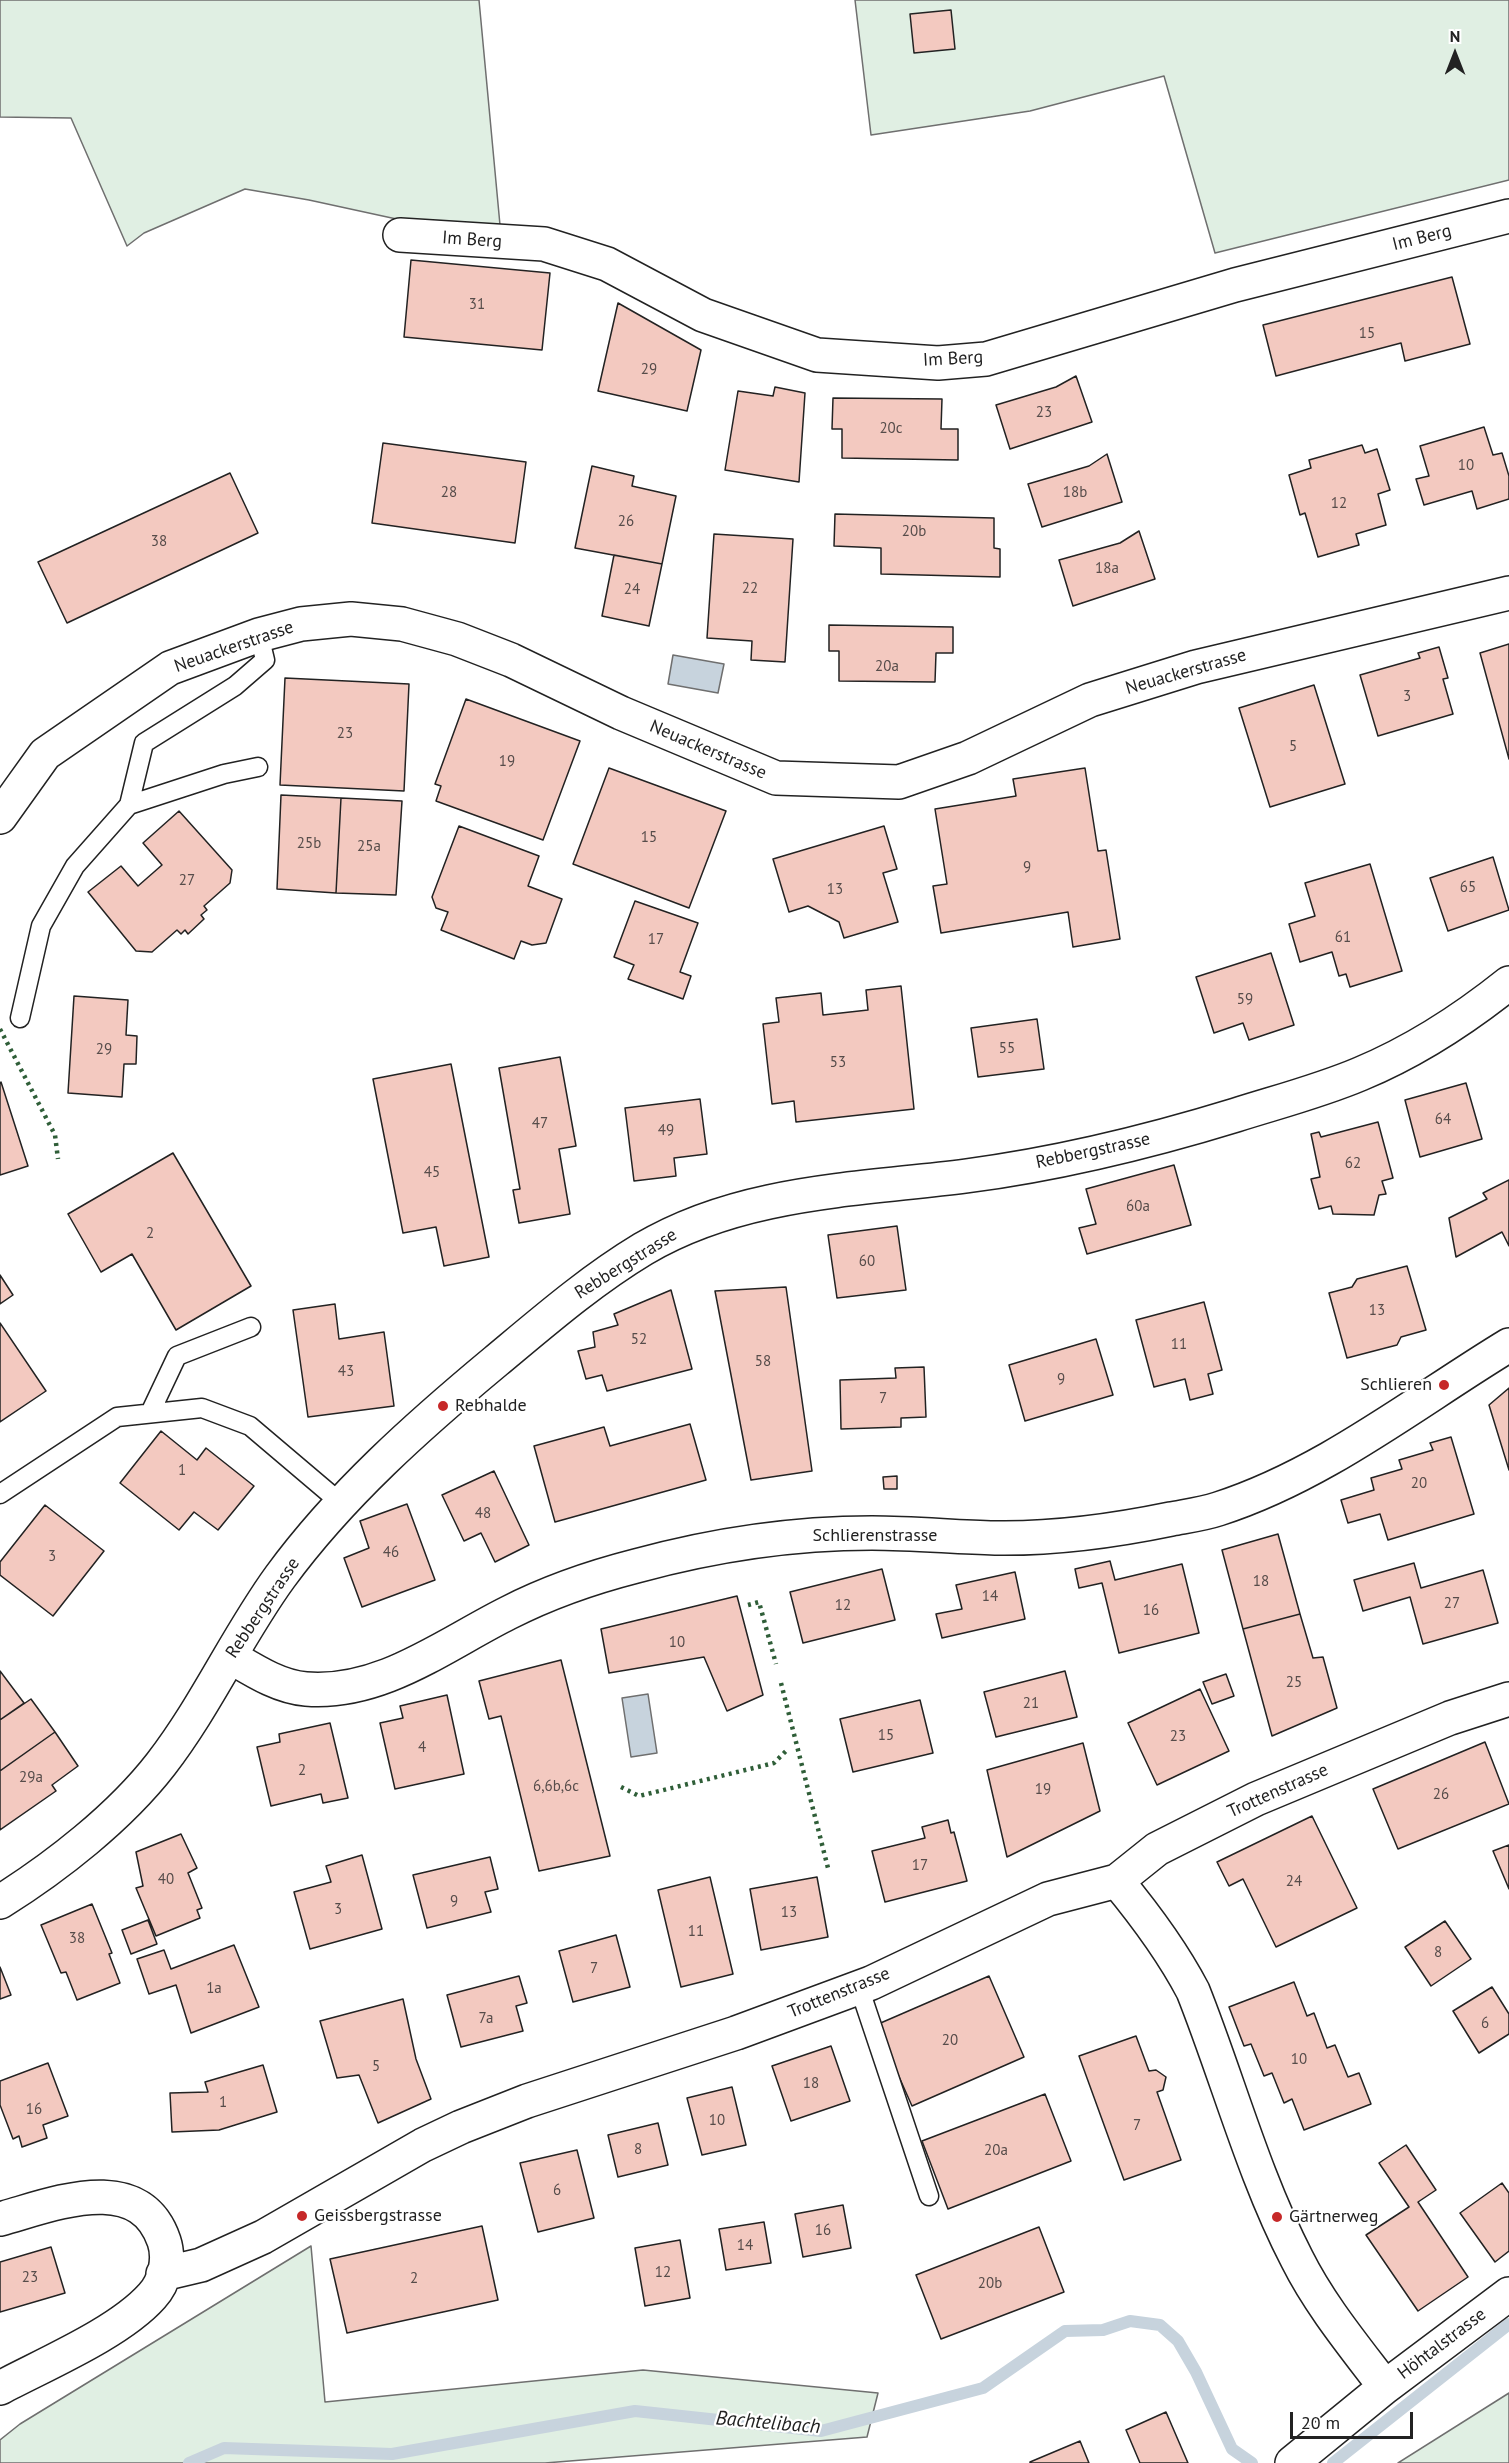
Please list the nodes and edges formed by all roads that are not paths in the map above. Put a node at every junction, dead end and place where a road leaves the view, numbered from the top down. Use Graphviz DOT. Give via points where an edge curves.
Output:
graph roads {
  1 [pos="1509,216"];
  2 [pos="400,235"];
  3 [pos="1509,593"];
  4 [pos="260,635"];
  5 [pos="258,767"];
  6 [pos="129,805"];
  7 [pos="0,817"];
  8 [pos="1509,983"];
  9 [pos="20,1018"];
  10 [pos="251,1327"];
  11 [pos="1509,1345"];
  12 [pos="150,1413"];
  13 [pos="0,1494"];
  14 [pos="342,1504"];
  15 [pos="231,1658"];
  16 [pos="1509,1699"];
  17 [pos="1117,1881"];
  18 [pos="0,1902"];
  19 [pos="859,1987"];
  20 [pos="928,2196"];
  21 [pos="0,2219"];
  22 [pos="164,2274"];
  23 [pos="1509,2294"];
  24 [pos="1385,2387"];
  25 [pos="0,2388"];
  26 [pos="1292,2463"];
  1 -- 2 [label="street, Im Berg" via="1235,285 986,358 938,363 817,355 703,315 608,264 544,244"];
  3 -- 4 [label="street, Neuackerstrasse" via="1185,670 1090,700 968,758 899,782 776,778 621,713 511,660 457,639 402,624 351,619 301,624"];
  4 -- 6 [label="lane" via="265,660 235,686 144,743"];
  4 -- 7 [label="street, Neuackerstrasse" via="171,668 55,747 45,754"];
  5 -- 6 [label="lane"];
  6 -- 9 [label="lane" via="75,866 41,926"];
  8 -- 14 [label="street, Rebbergstrasse" via="1429,1040 1361,1074 1188,1130 1085,1156 968,1176 804,1194 717,1214 679,1229 596,1278 562,1305 442,1406"];
  10 -- 12 [label="lane" via="177,1356"];
  11 -- 15 [label="street, Schlierenstrasse" via="1351,1446 1289,1479 1218,1509 1067,1536 998,1538 871,1533 751,1541 683,1554 560,1592 510,1612 396,1672 334,1688 304,1689 271,1679"];
  12 -- 13 [label="lane" via="117,1417"];
  12 -- 14 [label="lane" via="202,1408 250,1426"];
  14 -- 15 [label="street, Rebbergstrasse" via="279,1578"];
  15 -- 18 [label="street, Rebbergstrasse" via="161,1765 123,1805 37,1879"];
  16 -- 17 [label="street, Trottenstrasse" via="1450,1718 1256,1799 1157,1849"];
  17 -- 19 [label="street, Trottenstrasse" via="1048,1899"];
  17 -- 24 [label="street" via="1152,1924 1193,1991 1276,2217 1298,2261 1322,2302"];
  19 -- 20 [label="lane"];
  19 -- 22 [label="street, Trottenstrasse" via="461,2127 263,2238 201,2265"];
  21 -- 22 [label="street" via="84,2198 123,2199 148,2213 157,2224 167,2253"];
  22 -- 25 [label="street" via="152,2297 103,2333"];
  23 -- 24 [label="street, Höhtalstrasse"];
  24 -- 26 [label="street, Höhtalstrasse"];
}
